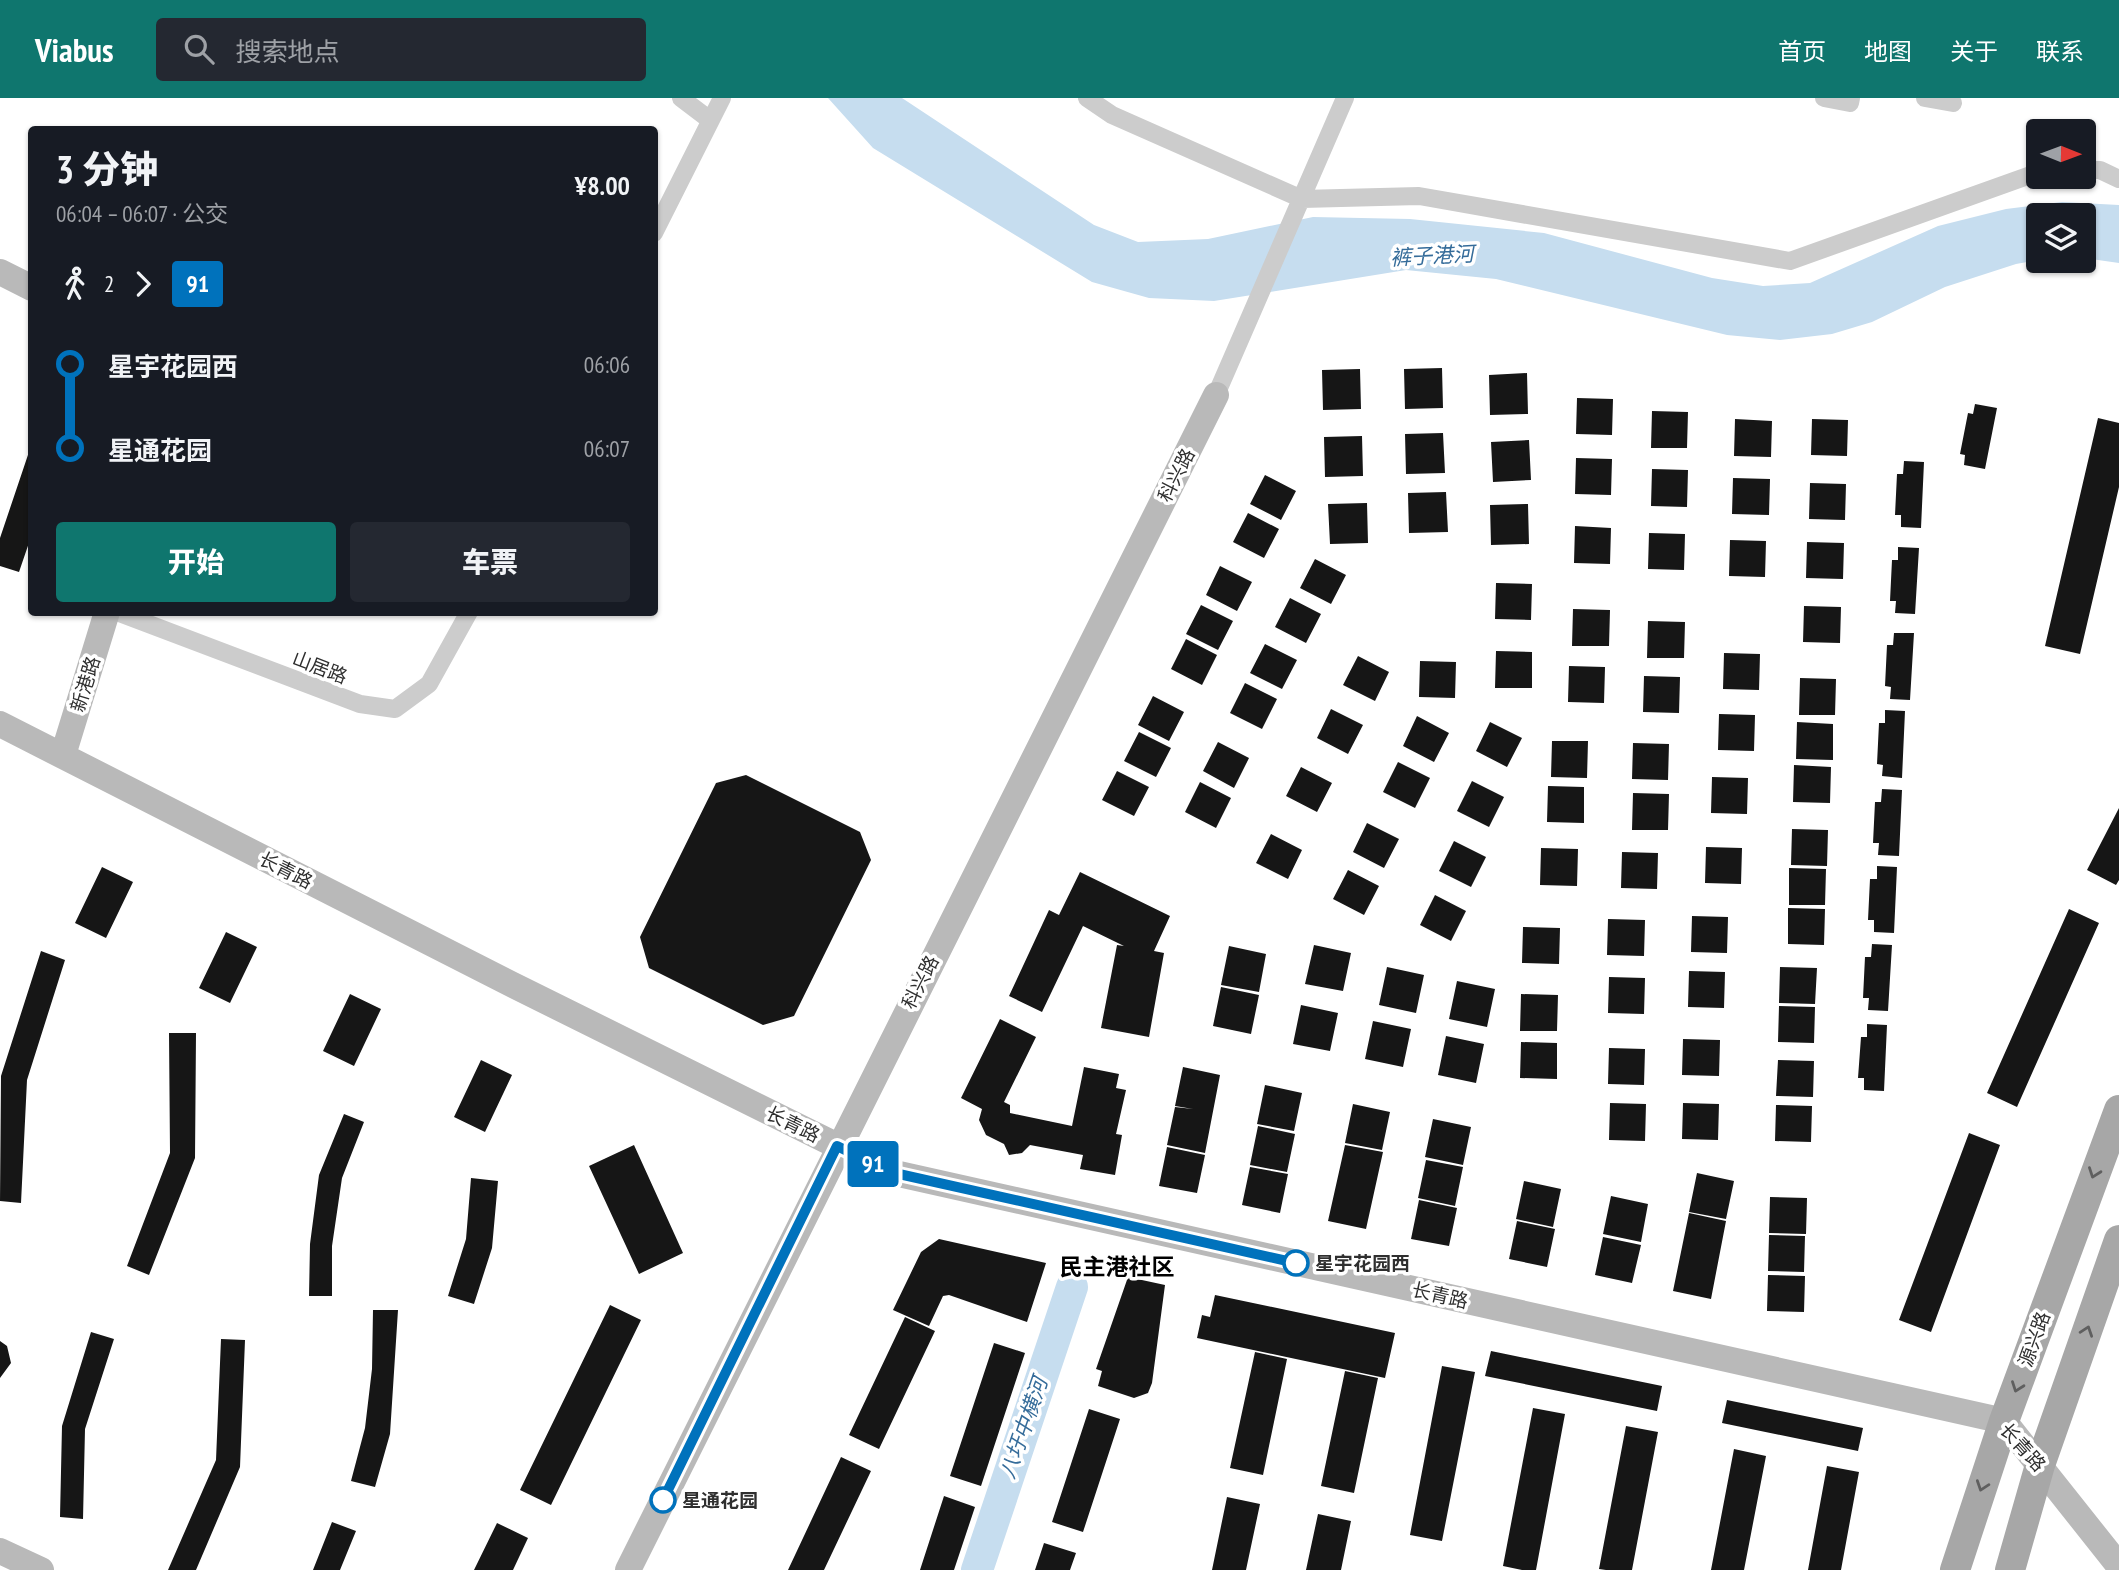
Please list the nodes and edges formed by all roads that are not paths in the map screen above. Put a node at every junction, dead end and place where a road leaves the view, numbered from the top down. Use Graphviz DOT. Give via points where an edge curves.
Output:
graph roads {
  1 [pos="681,98"];
  2 [pos="722,98"];
  3 [pos="1087,98"];
  4 [pos="1345,98"];
  5 [pos="1825,98"];
  6 [pos="1851,98"];
  7 [pos="1925,98"];
  8 [pos="1954,103"];
  9 [pos="710,120"];
  10 [pos="2096,170"];
  11 [pos="2026,177"];
  12 [pos="2119,179"];
  13 [pos="1299,207"];
  14 [pos="658,225"];
  15 [pos="0,272"];
  16 [pos="28,286"];
  17 [pos="1216,395"];
  18 [pos="106,616"];
  19 [pos="128,616"];
  20 [pos="467,616"];
  21 [pos="0,723"];
  22 [pos="63,755"];
  23 [pos="2119,1110"];
  24 [pos="837,1146"];
  25 [pos="2119,1240"];
  26 [pos="2004,1421"];
  27 [pos="2040,1465"];
  28 [pos="0,1550"];
  29 [pos="2119,1566"];
  30 [pos="41,1570"];
  31 [pos="628,1570"];
  32 [pos="1955,1570"];
  33 [pos="2010,1570"];
  1 -- 9 [label="street"];
  2 -- 9 [label="street"];
  3 -- 13 [label="street" via="1112,115"];
  4 -- 13 [label="street"];
  5 -- 6 [label="street" via="1850,103"];
  7 -- 8 [label="street"];
  9 -- 14 [label="street"];
  10 -- 12 [label="street"];
  11 -- 13 [label="street" via="1790,261 1419,196"];
  13 -- 17 [label="street"];
  15 -- 16 [label="street"];
  17 -- 24 [label="street, 科兴路"];
  18 -- 22 [label="street, 新港路"];
  19 -- 20 [label="street, 山居路" via="360,704 395,709 429,684"];
  21 -- 22 [label="street, 长青路"];
  22 -- 24 [label="street, 长青路"];
  23 -- 26 [label="main road, 源兴路, one-way"];
  24 -- 26 [label="street, 长青路" via="890,1172"];
  24 -- 31 [label="street, 科兴路"];
  27 -- 25 [label="main road, one-way"];
  26 -- 27 [label="street, 长青路"];
  26 -- 32 [label="main road, 源兴路, one-way"];
  27 -- 29 [label="street, 长青路"];
  27 -- 33 [label="main road"];
  28 -- 30 [label="street"];
}
